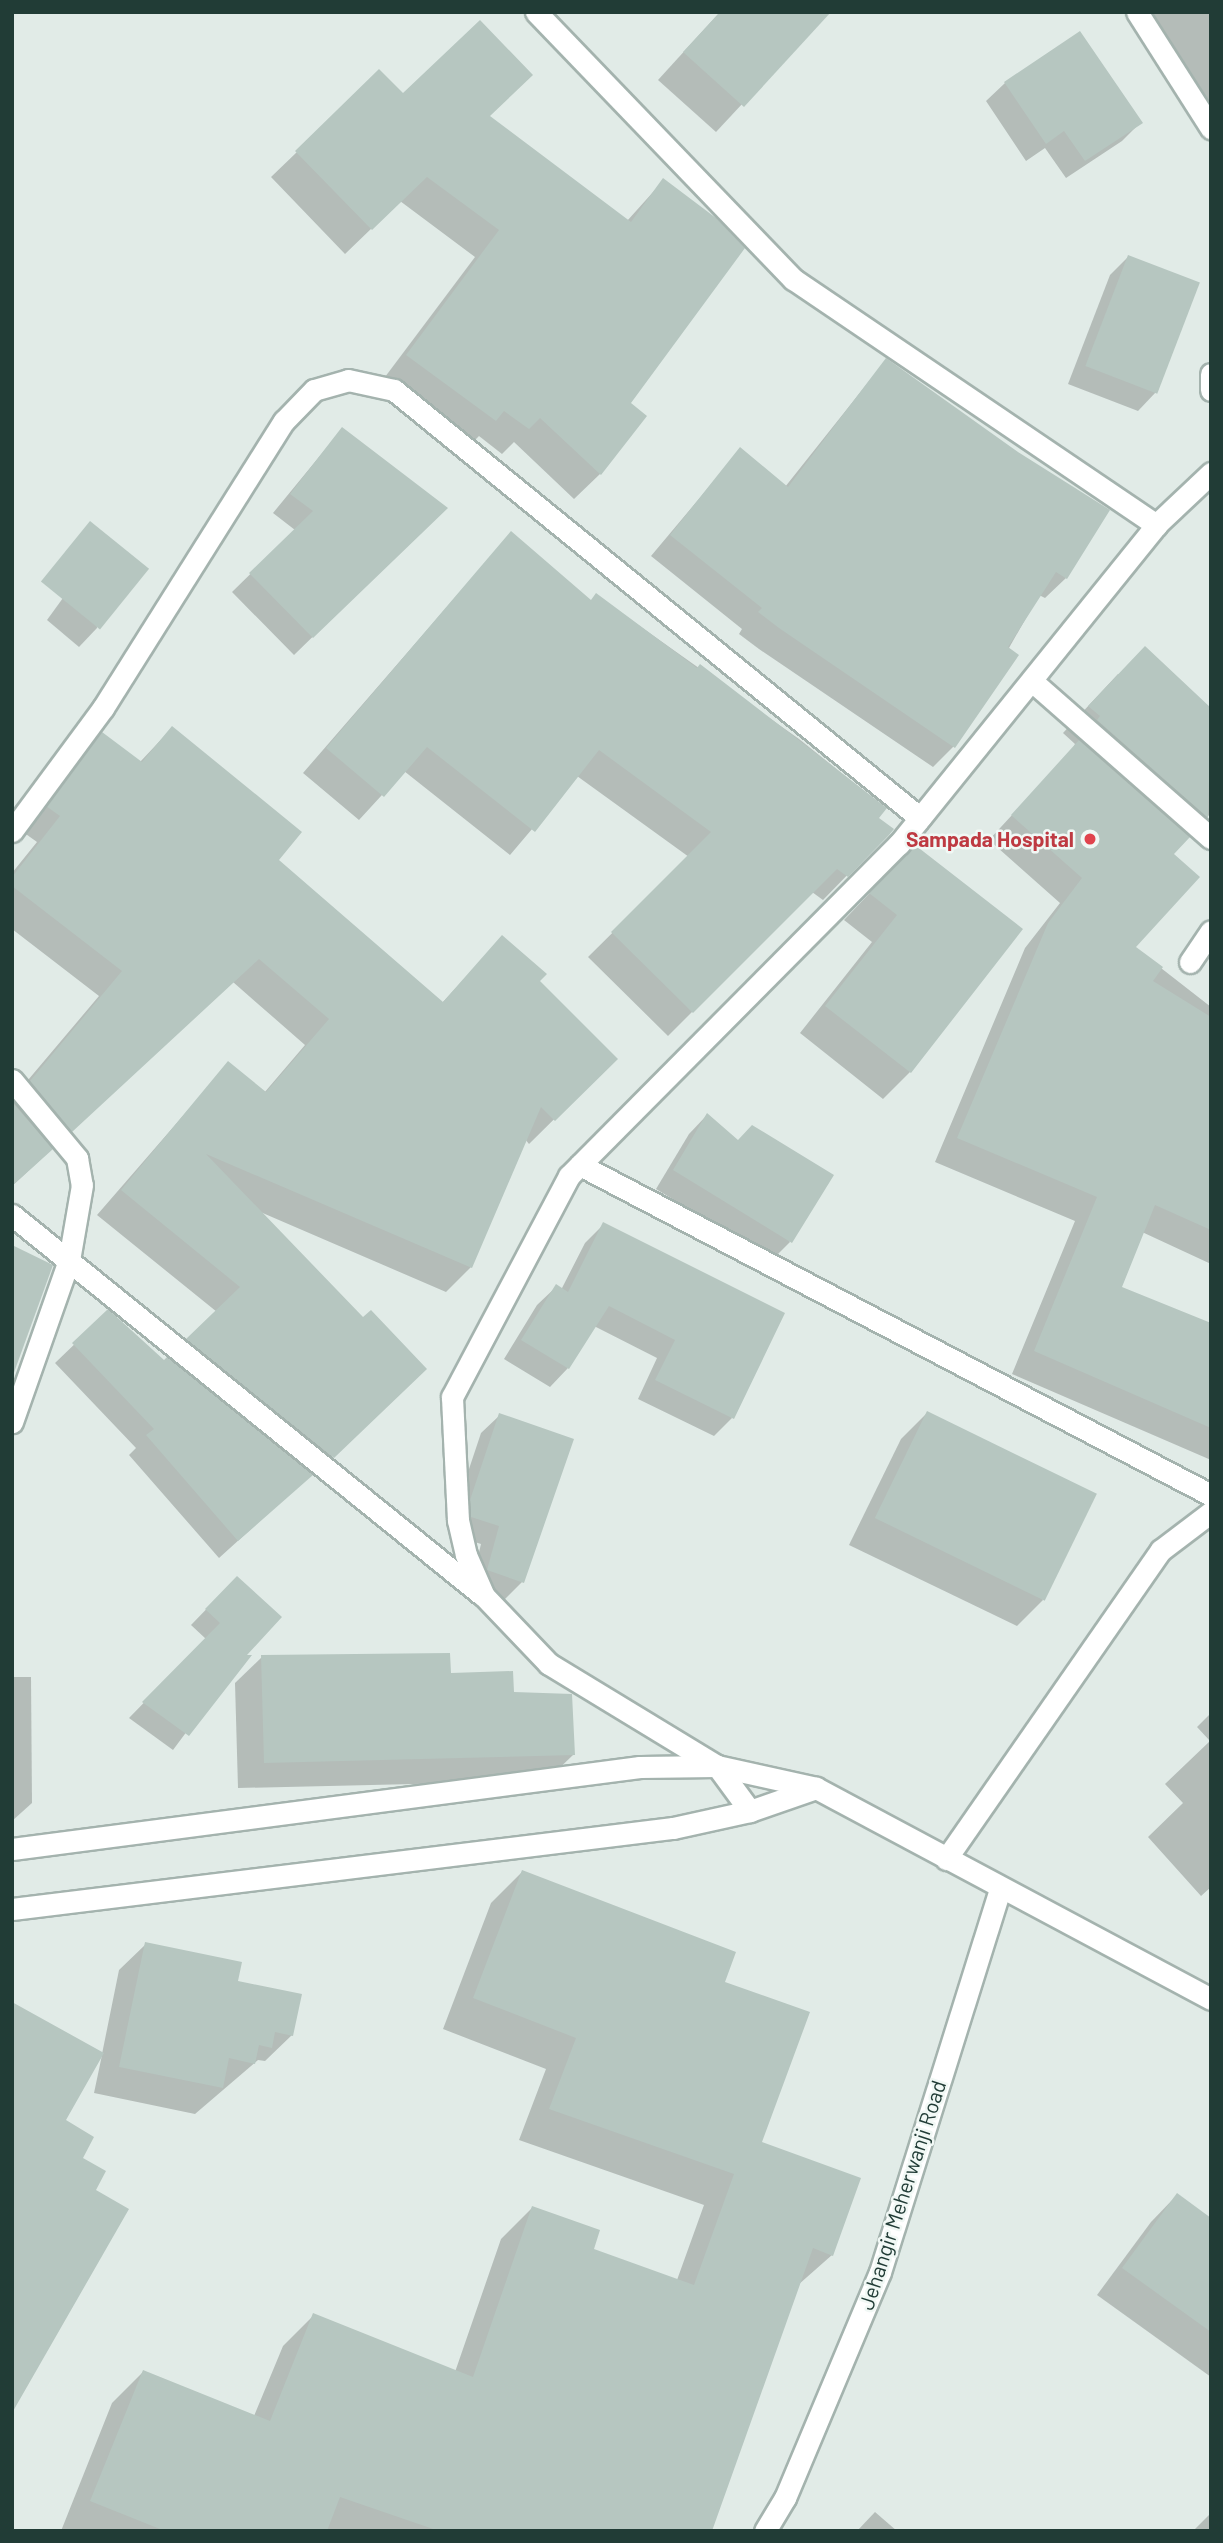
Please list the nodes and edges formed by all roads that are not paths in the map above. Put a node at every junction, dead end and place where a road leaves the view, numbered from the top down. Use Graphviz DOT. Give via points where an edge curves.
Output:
graph roads {
  1 [pos="536,12"];
  2 [pos="1137,12"];
  3 [pos="1211,128"];
  4 [pos="1211,374"];
  5 [pos="1211,390"];
  6 [pos="1211,474"];
  7 [pos="1156,525"];
  8 [pos="1032,681"];
  9 [pos="920,818"];
  10 [pos="12,831"];
  11 [pos="1211,838"];
  12 [pos="1211,931"];
  13 [pos="1190,962"];
  14 [pos="12,1080"];
  15 [pos="580,1165"];
  16 [pos="12,1215"];
  17 [pos="69,1260"];
  18 [pos="12,1422"];
  19 [pos="1211,1495"];
  20 [pos="1211,1512"];
  21 [pos="484,1596"];
  22 [pos="717,1766"];
  23 [pos="816,1788"];
  24 [pos="750,1811"];
  25 [pos="12,1849"];
  26 [pos="946,1859"];
  27 [pos="1000,1889"];
  28 [pos="12,1909"];
  29 [pos="1211,1999"];
  30 [pos="765,2531"];
  1 -- 7 [label="street" via="793,279"];
  2 -- 3 [label="street"];
  4 -- 5 [label="street"];
  6 -- 7 [label="street"];
  7 -- 8 [label="street"];
  8 -- 9 [label="street"];
  8 -- 11 [label="street"];
  9 -- 10 [label="street" via="394,390 348,380 314,390 284,421 103,708"];
  9 -- 15 [label="street"];
  12 -- 13 [label="street"];
  14 -- 17 [label="street" via="77,1158 82,1185"];
  15 -- 19 [label="street"];
  15 -- 21 [label="street" via="569,1176 452,1397 458,1520 466,1555"];
  16 -- 17 [label="street"];
  17 -- 18 [label="street"];
  17 -- 21 [label="street"];
  20 -- 26 [label="street" via="1161,1550"];
  21 -- 22 [label="street" via="549,1664"];
  22 -- 23 [label="street"];
  22 -- 24 [label="street"];
  22 -- 25 [label="street" via="640,1767"];
  23 -- 24 [label="street"];
  23 -- 26 [label="street"];
  24 -- 28 [label="street" via="673,1828"];
  26 -- 27 [label="street"];
  27 -- 29 [label="street"];
  27 -- 30 [label="street, Jehangir Meherwanji Road" via="880,2272 785,2498"];
}
